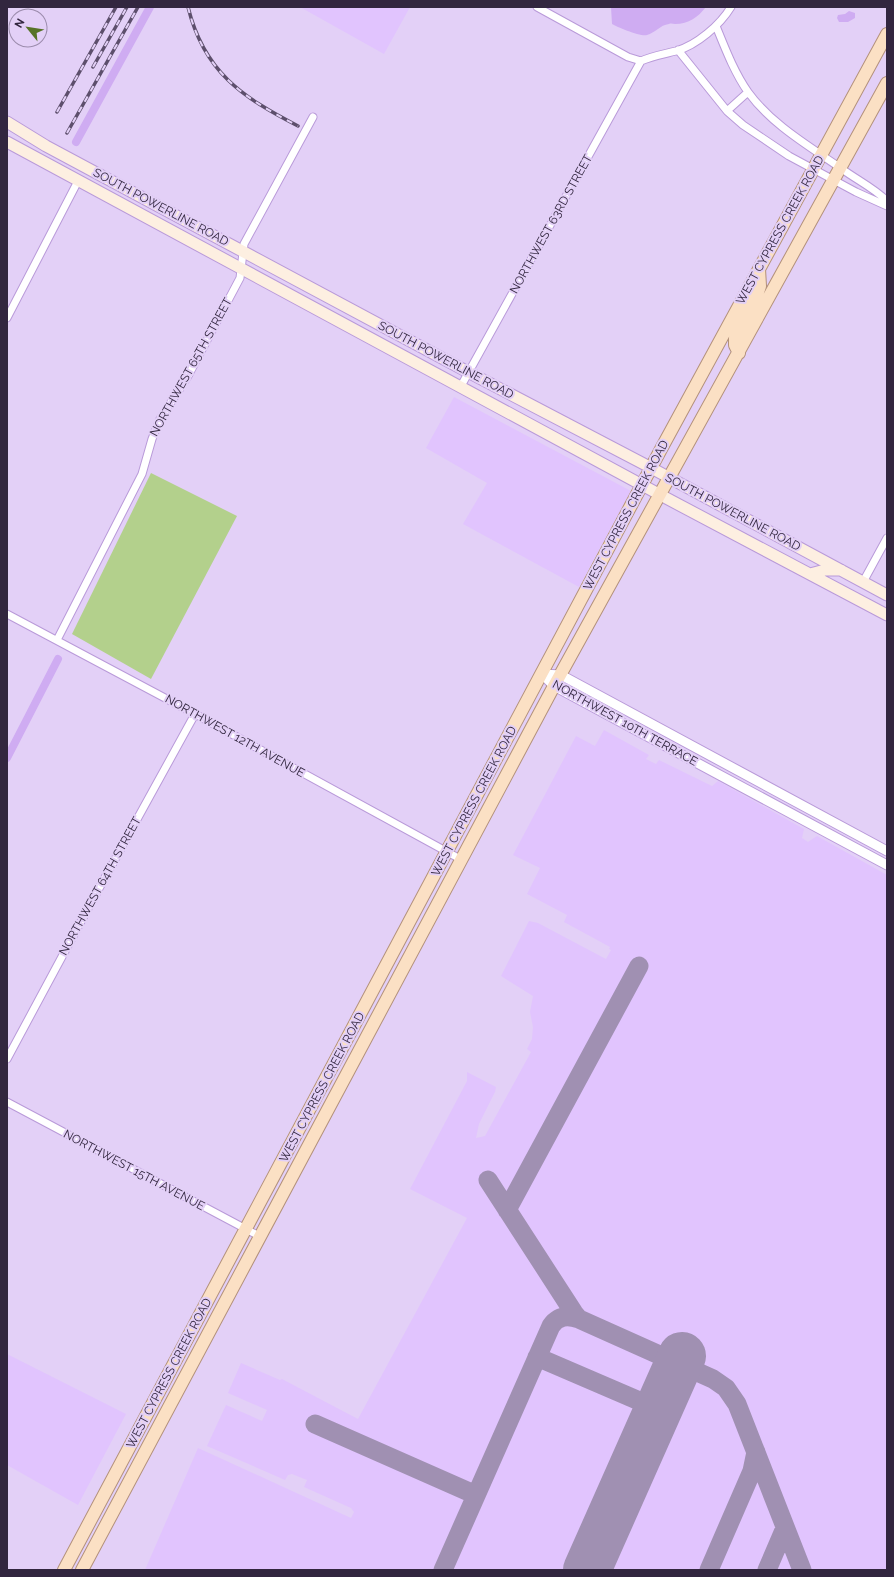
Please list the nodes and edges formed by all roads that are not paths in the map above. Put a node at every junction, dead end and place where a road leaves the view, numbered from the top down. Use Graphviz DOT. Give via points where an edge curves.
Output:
graph roads {
  1 [pos="537,7"];
  2 [pos="731,7"];
  3 [pos="716,26"];
  4 [pos="887,34"];
  5 [pos="678,50"];
  6 [pos="641,61"];
  7 [pos="887,83"];
  8 [pos="748,92"];
  9 [pos="727,110"];
  10 [pos="313,117"];
  11 [pos="7,122"];
  12 [pos="7,142"];
  13 [pos="821,155"];
  14 [pos="841,168"];
  15 [pos="813,169"];
  16 [pos="834,180"];
  17 [pos="78,181"];
  18 [pos="887,201"];
  19 [pos="887,206"];
  20 [pos="243,251"];
  21 [pos="241,268"];
  22 [pos="759,268"];
  23 [pos="7,318"];
  24 [pos="739,353"];
  25 [pos="468,372"];
  26 [pos="460,386"];
  27 [pos="651,468"];
  28 [pos="670,478"];
  29 [pos="642,485"];
  30 [pos="660,495"];
  31 [pos="887,538"];
  32 [pos="841,570"];
  33 [pos="810,574"];
  34 [pos="863,582"];
  35 [pos="887,595"];
  36 [pos="7,614"];
  37 [pos="887,615"];
  38 [pos="57,640"];
  39 [pos="542,674"];
  40 [pos="561,675"];
  41 [pos="554,686"];
  42 [pos="195,714"];
  43 [pos="717,760"];
  44 [pos="712,771"];
  45 [pos="887,851"];
  46 [pos="447,852"];
  47 [pos="462,860"];
  48 [pos="887,865"];
  49 [pos="7,1059"];
  50 [pos="320,1091"];
  51 [pos="7,1102"];
  52 [pos="322,1121"];
  53 [pos="246,1230"];
  54 [pos="260,1237"];
  55 [pos="64,1570"];
  56 [pos="82,1570"];
  1 -- 6 [label="street" via="628,57"];
  2 -- 3 [label="street"];
  3 -- 5 [label="street"];
  3 -- 8 [label="street"];
  4 -- 13 [label="main road, WEST CYPRESS CREEK ROAD"];
  5 -- 6 [label="street"];
  5 -- 9 [label="street"];
  6 -- 25 [label="street, NORTHWEST 63RD STREET"];
  7 -- 14 [label="main road, WEST CYPRESS CREEK ROAD"];
  8 -- 9 [label="street"];
  8 -- 13 [label="street" via="778,124"];
  9 -- 15 [label="street" via="742,125"];
  10 -- 20 [label="street, NORTHWEST 65TH STREET" via="246,240"];
  11 -- 20 [label="main road, SOUTH POWERLINE ROAD" via="46,146"];
  12 -- 17 [label="main road, SOUTH POWERLINE ROAD"];
  13 -- 14 [label="street"];
  13 -- 15 [label="main road, WEST CYPRESS CREEK ROAD"];
  14 -- 16 [label="main road, WEST CYPRESS CREEK ROAD"];
  14 -- 18 [label="street"];
  15 -- 16 [label="street"];
  15 -- 22 [label="main road, WEST CYPRESS CREEK ROAD"];
  16 -- 19 [label="street"];
  16 -- 24 [label="main road, WEST CYPRESS CREEK ROAD"];
  17 -- 21 [label="main road, SOUTH POWERLINE ROAD"];
  17 -- 23 [label="street"];
  20 -- 21 [label="street, NORTHWEST 65TH STREET"];
  20 -- 25 [label="main road, SOUTH POWERLINE ROAD"];
  21 -- 26 [label="main road, SOUTH POWERLINE ROAD"];
  21 -- 38 [label="street, NORTHWEST 65TH STREET" via="240,278 188,376 160,419 142,474"];
  22 -- 24 [label="main road" via="760,286 757,295 735,338"];
  22 -- 27 [label="main road, WEST CYPRESS CREEK ROAD"];
  24 -- 28 [label="main road, WEST CYPRESS CREEK ROAD"];
  25 -- 26 [label="street, NORTHWEST 63RD STREET"];
  25 -- 27 [label="main road, SOUTH POWERLINE ROAD"];
  26 -- 29 [label="main road, SOUTH POWERLINE ROAD"];
  27 -- 28 [label="main road, SOUTH POWERLINE ROAD"];
  27 -- 29 [label="main road, WEST CYPRESS CREEK ROAD"];
  28 -- 30 [label="main road, WEST CYPRESS CREEK ROAD"];
  28 -- 32 [label="main road, SOUTH POWERLINE ROAD"];
  29 -- 30 [label="main road, SOUTH POWERLINE ROAD"];
  29 -- 39 [label="main road, WEST CYPRESS CREEK ROAD"];
  30 -- 33 [label="main road, SOUTH POWERLINE ROAD"];
  30 -- 40 [label="main road, WEST CYPRESS CREEK ROAD"];
  31 -- 34 [label="street"];
  32 -- 33 [label="main road" via="825,570"];
  32 -- 34 [label="main road, SOUTH POWERLINE ROAD"];
  33 -- 37 [label="main road, SOUTH POWERLINE ROAD"];
  34 -- 35 [label="main road, SOUTH POWERLINE ROAD"];
  36 -- 38 [label="street, NORTHWEST 12TH AVENUE"];
  38 -- 42 [label="street, NORTHWEST 12TH AVENUE"];
  39 -- 40 [label="street, NORTHWEST 10TH TERRACE"];
  39 -- 41 [label="street, NORTHWEST 10TH TERRACE"];
  39 -- 46 [label="main road, WEST CYPRESS CREEK ROAD"];
  40 -- 41 [label="main road, WEST CYPRESS CREEK ROAD"];
  40 -- 43 [label="street, NORTHWEST 10TH TERRACE"];
  41 -- 44 [label="street, NORTHWEST 10TH TERRACE"];
  41 -- 47 [label="main road, WEST CYPRESS CREEK ROAD"];
  42 -- 46 [label="street, NORTHWEST 12TH AVENUE"];
  42 -- 49 [label="street, NORTHWEST 64TH STREET"];
  43 -- 44 [label="street"];
  43 -- 45 [label="street, NORTHWEST 10TH TERRACE"];
  44 -- 48 [label="street, NORTHWEST 10TH TERRACE"];
  46 -- 47 [label="street, NORTHWEST 12TH AVENUE"];
  46 -- 50 [label="main road, WEST CYPRESS CREEK ROAD"];
  47 -- 52 [label="main road, WEST CYPRESS CREEK ROAD"];
  50 -- 52 [label="main road" via="317,1108"];
  50 -- 53 [label="main road, WEST CYPRESS CREEK ROAD"];
  51 -- 53 [label="street, NORTHWEST 15TH AVENUE"];
  52 -- 54 [label="main road, WEST CYPRESS CREEK ROAD"];
  53 -- 54 [label="street, NORTHWEST 15TH AVENUE"];
  53 -- 55 [label="main road, WEST CYPRESS CREEK ROAD"];
  54 -- 56 [label="main road, WEST CYPRESS CREEK ROAD"];
}
